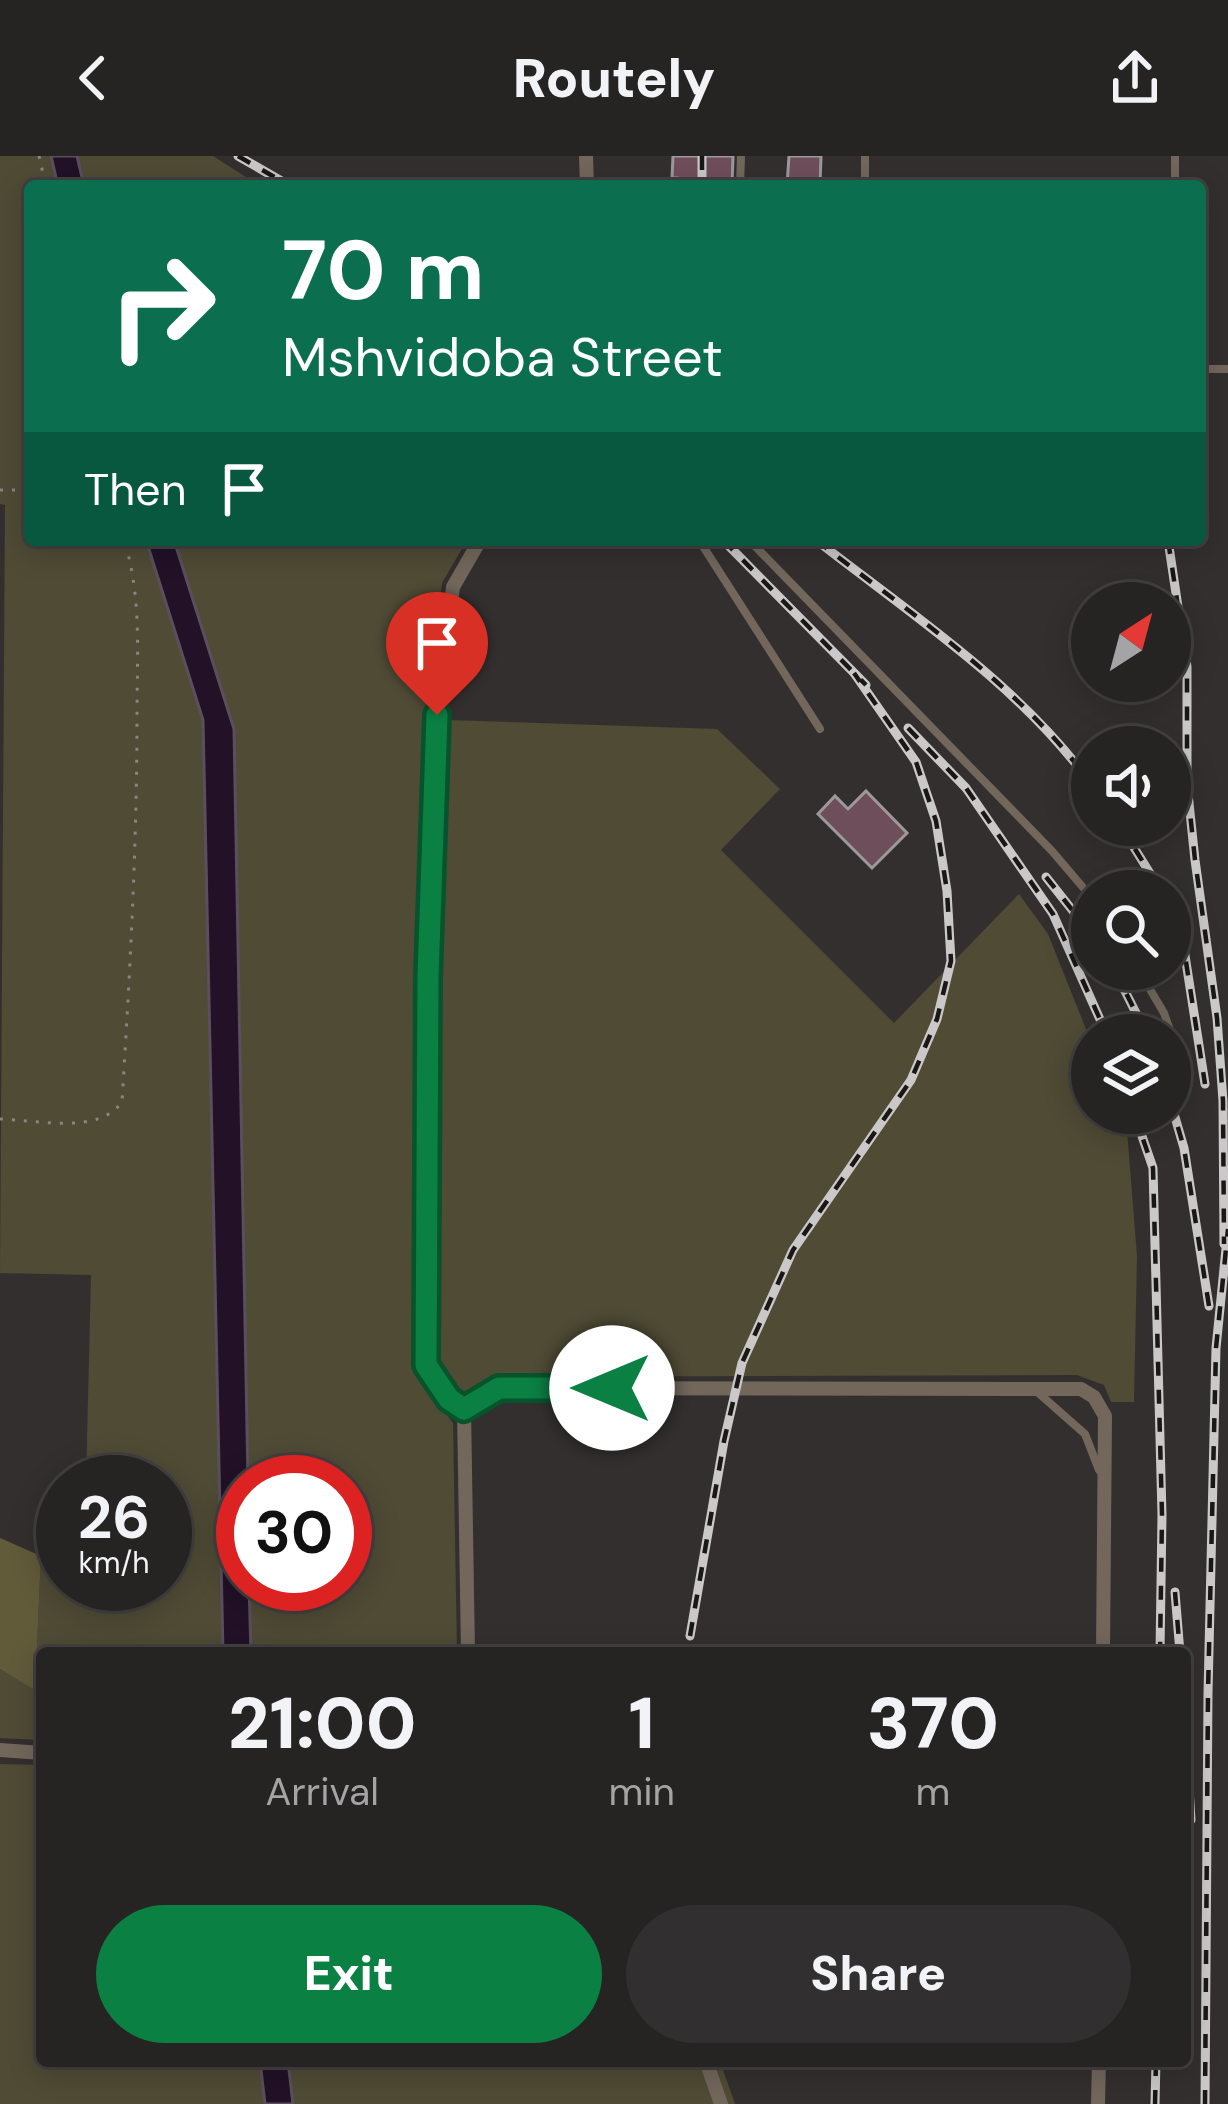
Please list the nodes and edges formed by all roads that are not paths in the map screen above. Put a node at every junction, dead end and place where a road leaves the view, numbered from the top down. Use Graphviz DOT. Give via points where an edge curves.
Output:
graph roads {
  1 [pos="477,546"];
  2 [pos="703,546"];
  3 [pos="754,546"];
  4 [pos="820,729"];
  5 [pos="1071,873"];
  6 [pos="1034,1389"];
  7 [pos="464,1409"];
  8 [pos="1104,1490"];
  9 [pos="468,1647"];
  10 [pos="1103,1647"];
  11 [pos="0,1750"];
  12 [pos="36,1753"];
  13 [pos="708,2067"];
  14 [pos="1099,2067"];
  15 [pos="721,2104"];
  16 [pos="1098,2104"];
  1 -- 7 [label="street" via="453,587 437,715 428,976 424,1351 433,1378"];
  2 -- 4 [label="lane"];
  3 -- 5 [label="lane"];
  6 -- 7 [label="street" via="499,1388"];
  6 -- 8 [label="lane" via="1085,1434"];
  6 -- 8 [label="street" via="1081,1389 1094,1397 1105,1416"];
  7 -- 9 [label="street"];
  8 -- 10 [label="street"];
  11 -- 12 [label="street"];
  13 -- 15 [label="street"];
  14 -- 16 [label="street"];
}
